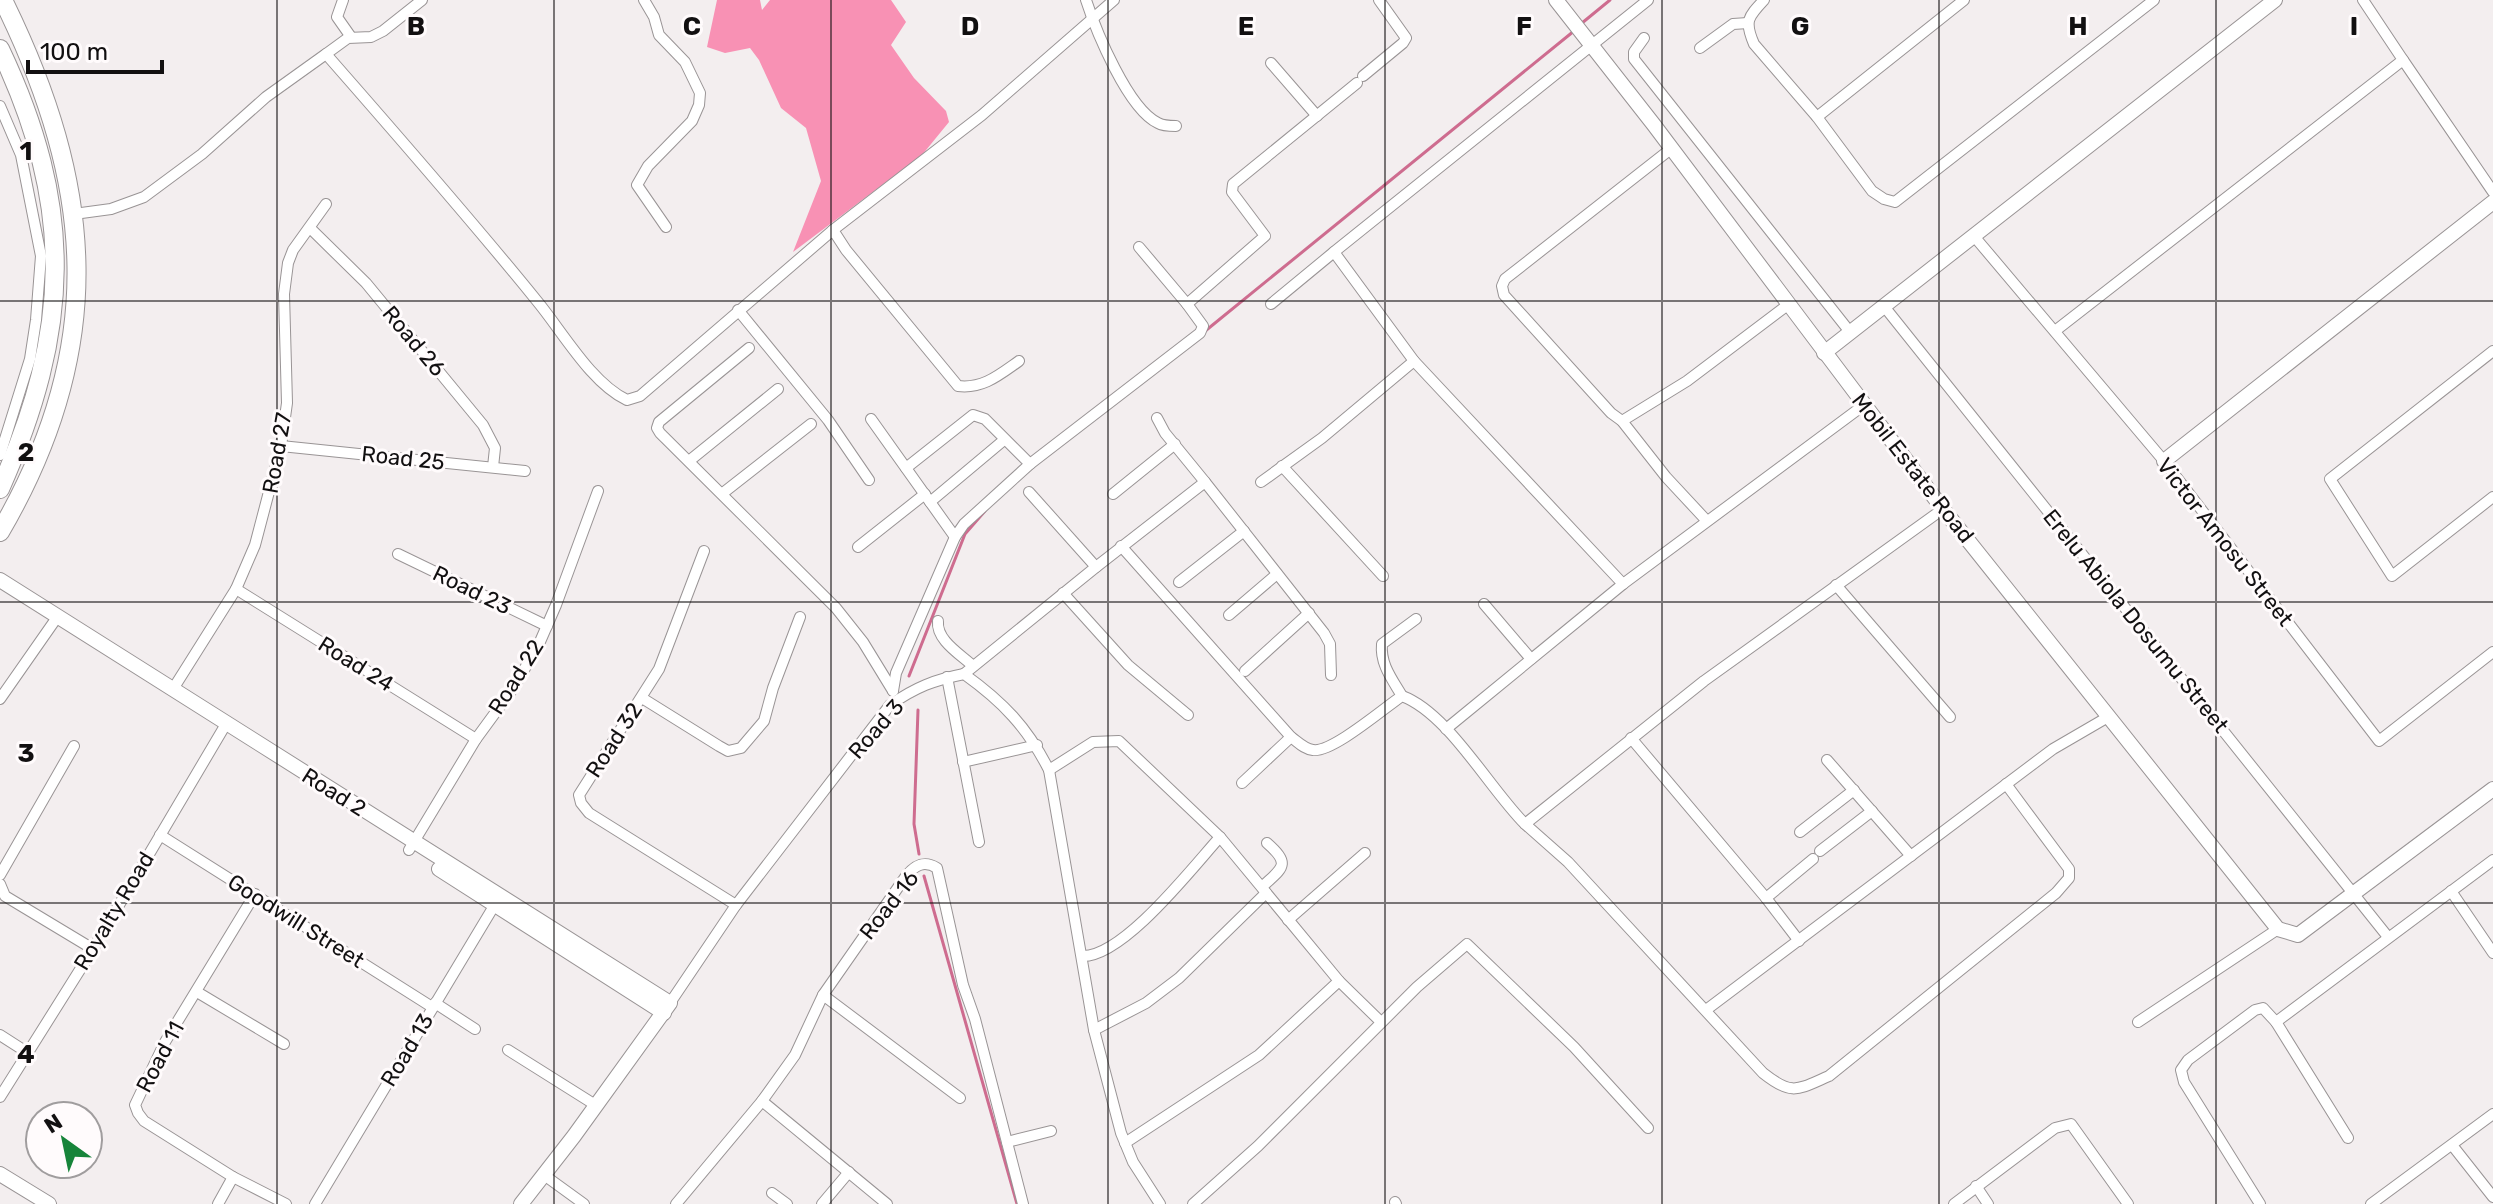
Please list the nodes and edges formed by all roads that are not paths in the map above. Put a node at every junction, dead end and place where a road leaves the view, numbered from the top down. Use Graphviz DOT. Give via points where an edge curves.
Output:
graph roads {
  1 [pos="422,0"];
  2 [pos="644,0"];
  3 [pos="1086,0"];
  4 [pos="1114,0"];
  5 [pos="1379,0"];
  6 [pos="1556,0"];
  7 [pos="1648,0"];
  8 [pos="1764,0"];
  9 [pos="1964,0"];
  10 [pos="2154,0"];
  11 [pos="2275,0"];
  12 [pos="2363,0"];
  13 [pos="338,3"];
  14 [pos="5,13"];
  15 [pos="1092,19"];
  16 [pos="1748,23"];
  17 [pos="351,37"];
  18 [pos="1644,38"];
  19 [pos="1592,47"];
  20 [pos="1700,48"];
  21 [pos="1,52"];
  22 [pos="326,54"];
  23 [pos="2403,60"];
  24 [pos="1271,63"];
  25 [pos="0,106"];
  26 [pos="1317,116"];
  27 [pos="1817,117"];
  28 [pos="1176,126"];
  29 [pos="1672,148"];
  30 [pos="2493,192"];
  31 [pos="2493,202"];
  32 [pos="326,204"];
  33 [pos="74,214"];
  34 [pos="666,227"];
  35 [pos="310,228"];
  36 [pos="833,230"];
  37 [pos="1973,235"];
  38 [pos="1139,247"];
  39 [pos="1334,252"];
  40 [pos="1187,304"];
  41 [pos="1271,304"];
  42 [pos="1789,304"];
  43 [pos="1883,305"];
  44 [pos="738,310"];
  45 [pos="2055,331"];
  46 [pos="1850,332"];
  47 [pos="749,348"];
  48 [pos="2493,351"];
  49 [pos="1824,353"];
  50 [pos="1019,361"];
  51 [pos="1414,361"];
  52 [pos="778,389"];
  53 [pos="1864,405"];
  54 [pos="1157,418"];
  55 [pos="871,419"];
  56 [pos="1622,421"];
  57 [pos="811,424"];
  58 [pos="1004,440"];
  59 [pos="1175,444"];
  60 [pos="281,446"];
  61 [pos="0,455"];
  62 [pos="689,461"];
  63 [pos="2164,461"];
  64 [pos="1030,464"];
  65 [pos="1282,466"];
  66 [pos="493,467"];
  67 [pos="906,468"];
  68 [pos="525,471"];
  69 [pos="869,480"];
  70 [pos="1205,482"];
  71 [pos="1261,482"];
  72 [pos="0,489"];
  73 [pos="598,491"];
  74 [pos="1029,492"];
  75 [pos="723,493"];
  76 [pos="1113,494"];
  77 [pos="2493,497"];
  78 [pos="928,498"];
  79 [pos="1943,509"];
  80 [pos="1706,520"];
  81 [pos="1244,531"];
  82 [pos="0,532"];
  83 [pos="955,537"];
  84 [pos="1121,546"];
  85 [pos="858,547"];
  86 [pos="704,551"];
  87 [pos="398,554"];
  88 [pos="1096,567"];
  89 [pos="1277,574"];
  90 [pos="1383,576"];
  91 [pos="0,580"];
  92 [pos="1179,582"];
  93 [pos="1623,584"];
  94 [pos="1836,585"];
  95 [pos="0,589"];
  96 [pos="236,589"];
  97 [pos="1063,593"];
  98 [pos="1484,604"];
  99 [pos="1309,613"];
  100 [pos="1229,615"];
  101 [pos="800,617"];
  102 [pos="1416,619"];
  103 [pos="55,620"];
  104 [pos="938,621"];
  105 [pos="547,626"];
  106 [pos="2493,652"];
  107 [pos="1531,659"];
  108 [pos="968,670"];
  109 [pos="1245,671"];
  110 [pos="1331,675"];
  111 [pos="947,677"];
  112 [pos="173,689"];
  113 [pos="893,691"];
  114 [pos="1402,696"];
  115 [pos="642,698"];
  116 [pos="0,699"];
  117 [pos="890,705"];
  118 [pos="1188,715"];
  119 [pos="1950,717"];
  120 [pos="2108,717"];
  121 [pos="223,728"];
  122 [pos="1446,729"];
  123 [pos="1291,737"];
  124 [pos="1631,738"];
  125 [pos="476,739"];
  126 [pos="1037,745"];
  127 [pos="74,746"];
  128 [pos="1827,760"];
  129 [pos="963,762"];
  130 [pos="1049,770"];
  131 [pos="1242,783"];
  132 [pos="2006,784"];
  133 [pos="2493,789"];
  134 [pos="1854,790"];
  135 [pos="1872,811"];
  136 [pos="1525,824"];
  137 [pos="1800,832"];
  138 [pos="160,835"];
  139 [pos="1220,837"];
  140 [pos="979,842"];
  141 [pos="1267,843"];
  142 [pos="412,846"];
  143 [pos="1365,853"];
  144 [pos="1911,856"];
  145 [pos="2493,860"];
  146 [pos="0,875"];
  147 [pos="0,884"];
  148 [pos="1264,890"];
  149 [pos="2451,891"];
  150 [pos="2353,893"];
  151 [pos="255,894"];
  152 [pos="1766,898"];
  153 [pos="497,900"];
  154 [pos="736,905"];
  155 [pos="1288,920"];
  156 [pos="2278,929"];
  157 [pos="2388,937"];
  158 [pos="1799,941"];
  159 [pos="93,949"];
  160 [pos="2493,953"];
  161 [pos="1083,956"];
  162 [pos="1339,981"];
  163 [pos="197,992"];
  164 [pos="823,995"];
  165 [pos="434,1005"];
  166 [pos="667,1008"];
  167 [pos="1706,1010"];
  168 [pos="1381,1022"];
  169 [pos="2138,1022"];
  170 [pos="2276,1022"];
  171 [pos="475,1029"];
  172 [pos="1094,1030"];
  173 [pos="0,1035"];
  174 [pos="284,1044"];
  175 [pos="508,1050"];
  176 [pos="28,1053"];
  177 [pos="0,1097"];
  178 [pos="960,1098"];
  179 [pos="762,1101"];
  180 [pos="597,1106"];
  181 [pos="2493,1114"];
  182 [pos="1648,1128"];
  183 [pos="1051,1131"];
  184 [pos="2348,1138"];
  185 [pos="1007,1142"];
  186 [pos="1125,1143"];
  187 [pos="2452,1145"];
  188 [pos="849,1172"];
  189 [pos="0,1174"];
  190 [pos="544,1175"];
  191 [pos="233,1177"];
  192 [pos="1976,1186"];
  193 [pos="772,1193"];
  194 [pos="2493,1197"];
  195 [pos="2379,1202"];
  196 [pos="49,1204"];
  197 [pos="218,1204"];
  198 [pos="286,1204"];
  199 [pos="315,1204"];
  200 [pos="521,1204"];
  201 [pos="584,1204"];
  202 [pos="676,1204"];
  203 [pos="787,1204"];
  204 [pos="822,1204"];
  205 [pos="887,1204"];
  206 [pos="1023,1204"];
  207 [pos="1160,1204"];
  208 [pos="1193,1204"];
  209 [pos="1954,1204"];
  210 [pos="1988,1204"];
  211 [pos="2128,1204"];
  212 [pos="2260,1204"];
  1 -- 17 [label="street" via="371,37"];
  2 -- 34 [label="street" via="659,35 685,62 700,93 692,121 648,166 637,185"];
  3 -- 15 [label="street"];
  4 -- 15 [label="street"];
  5 -- 26 [label="street" via="1406,38"];
  6 -- 19 [label="street, Mobil Estate Road"];
  7 -- 19 [label="street"];
  8 -- 16 [label="street"];
  9 -- 27 [label="street"];
  10 -- 27 [label="street" via="1895,202 1872,191"];
  11 -- 37 [label="street"];
  12 -- 23 [label="street"];
  13 -- 17 [label="street" via="337,17"];
  14 -- 33 [label="highway" via="50,112"];
  15 -- 28 [label="street" via="1130,96 1160,125"];
  15 -- 36 [label="street" via="982,115"];
  16 -- 20 [label="street" via="1733,24"];
  16 -- 27 [label="street" via="1754,44"];
  17 -- 22 [label="street"];
  18 -- 46 [label="street" via="1634,59"];
  19 -- 29 [label="street, Mobil Estate Road"];
  19 -- 39 [label="street"];
  21 -- 72 [label="highway" via="33,125 43,165 55,278 45,363"];
  22 -- 33 [label="street" via="144,197"];
  22 -- 44 [label="street" via="587,365 619,396 640,396"];
  23 -- 30 [label="street"];
  23 -- 45 [label="street"];
  24 -- 26 [label="street"];
  25 -- 61 [label="street" via="21,155 41,256 30,359"];
  26 -- 40 [label="street" via="1233,184 1232,192 1264,240"];
  29 -- 42 [label="street, Mobil Estate Road"];
  29 -- 56 [label="street" via="1502,286 1504,295"];
  31 -- 63 [label="street"];
  32 -- 35 [label="street, Road 27"];
  33 -- 82 [label="highway" via="76,302 67,368 48,432"];
  35 -- 60 [label="street, Road 27" via="288,263 287,403"];
  35 -- 66 [label="street, Road 26" via="366,283 483,425 495,448"];
  36 -- 44 [label="street"];
  36 -- 50 [label="street" via="958,386 983,385"];
  37 -- 43 [label="street"];
  37 -- 45 [label="street, Victor Amosu Street"];
  38 -- 40 [label="street"];
  39 -- 41 [label="street"];
  39 -- 51 [label="street"];
  40 -- 64 [label="street" via="1203,326 1200,333"];
  42 -- 49 [label="street, Mobil Estate Road"];
  42 -- 56 [label="street" via="1687,381"];
  43 -- 46 [label="street"];
  43 -- 150 [label="street, Erelu Abiola Dosumu Street"];
  44 -- 69 [label="street" via="828,420"];
  45 -- 63 [label="street, Victor Amosu Street"];
  46 -- 49 [label="street"];
  47 -- 62 [label="street" via="659,422 660,433"];
  48 -- 77 [label="street" via="2330,479 2392,576"];
  49 -- 53 [label="street, Mobil Estate Road"];
  51 -- 65 [label="street"];
  51 -- 93 [label="street"];
  52 -- 62 [label="street"];
  53 -- 79 [label="street, Mobil Estate Road"];
  53 -- 80 [label="street"];
  54 -- 59 [label="street"];
  55 -- 67 [label="street"];
  56 -- 80 [label="street"];
  57 -- 75 [label="street"];
  58 -- 64 [label="street"];
  58 -- 67 [label="street" via="985,419 973,415"];
  58 -- 78 [label="street"];
  59 -- 70 [label="street"];
  59 -- 76 [label="street"];
  60 -- 66 [label="street, Road 25"];
  60 -- 96 [label="street, Road 27" via="255,545"];
  62 -- 75 [label="street"];
  63 -- 106 [label="street, Victor Amosu Street" via="2379,741"];
  64 -- 83 [label="street"];
  65 -- 71 [label="street"];
  65 -- 90 [label="street"];
  66 -- 68 [label="street, Road 25"];
  67 -- 78 [label="street"];
  70 -- 81 [label="street"];
  70 -- 84 [label="street"];
  73 -- 105 [label="street, Road 22"];
  74 -- 88 [label="street"];
  75 -- 113 [label="street" via="851,625"];
  78 -- 83 [label="street"];
  78 -- 85 [label="street"];
  79 -- 94 [label="street"];
  79 -- 120 [label="street, Mobil Estate Road"];
  80 -- 93 [label="street"];
  81 -- 89 [label="street"];
  81 -- 92 [label="street"];
  83 -- 113 [label="street" via="901,660"];
  84 -- 88 [label="street"];
  84 -- 123 [label="street"];
  86 -- 115 [label="street, Road 32" via="671,641"];
  87 -- 105 [label="street, Road 23"];
  88 -- 97 [label="street"];
  89 -- 99 [label="street"];
  89 -- 100 [label="street"];
  91 -- 103 [label="street, Road 2"];
  93 -- 107 [label="street"];
  94 -- 119 [label="street"];
  94 -- 124 [label="street"];
  95 -- 103 [label="street, Road 2"];
  96 -- 112 [label="street, Road 27"];
  96 -- 125 [label="street, Road 24"];
  97 -- 108 [label="street"];
  97 -- 118 [label="street" via="1128,665"];
  98 -- 107 [label="street"];
  99 -- 109 [label="street"];
  99 -- 110 [label="street" via="1330,644"];
  101 -- 115 [label="street" via="764,721 741,748 728,751"];
  102 -- 114 [label="street" via="1382,644 1385,667"];
  103 -- 112 [label="street, Road 2"];
  103 -- 116 [label="street"];
  103 -- 121 [label="street, Road 2"];
  104 -- 108 [label="street" via="937,629"];
  105 -- 125 [label="street, Road 22" via="514,687"];
  107 -- 122 [label="street"];
  108 -- 111 [label="street, Road 3"];
  108 -- 126 [label="street"];
  111 -- 117 [label="street, Road 3"];
  111 -- 129 [label="street"];
  112 -- 121 [label="street, Road 2"];
  113 -- 117 [label="street"];
  114 -- 122 [label="street" via="1418,702"];
  114 -- 123 [label="street" via="1316,751"];
  115 -- 154 [label="street, Road 32" via="587,780 581,803"];
  117 -- 154 [label="street, Road 3"];
  120 -- 132 [label="street"];
  120 -- 156 [label="street, Mobil Estate Road"];
  121 -- 138 [label="street, Royalty Road"];
  121 -- 142 [label="street, Road 2"];
  122 -- 136 [label="street"];
  123 -- 131 [label="street"];
  124 -- 136 [label="street"];
  124 -- 152 [label="street"];
  125 -- 142 [label="street, Road 22"];
  126 -- 129 [label="street"];
  126 -- 130 [label="street"];
  127 -- 146 [label="street"];
  128 -- 134 [label="street"];
  129 -- 140 [label="street"];
  130 -- 139 [label="street" via="1093,742 1119,741"];
  130 -- 161 [label="street"];
  132 -- 144 [label="street"];
  132 -- 167 [label="street" via="2069,869 2069,878 1829,1076 1799,1088 1782,1088"];
  133 -- 150 [label="street"];
  134 -- 135 [label="street"];
  134 -- 137 [label="street"];
  135 -- 144 [label="street"];
  135 -- 152 [label="street"];
  136 -- 167 [label="street" via="1568,862"];
  138 -- 151 [label="street, Goodwill Street"];
  138 -- 159 [label="street, Royalty Road"];
  139 -- 148 [label="street"];
  139 -- 161 [label="street" via="1139,926 1108,949"];
  141 -- 148 [label="street" via="1284,861"];
  142 -- 153 [label="street, Road 2"];
  143 -- 155 [label="street"];
  144 -- 158 [label="street"];
  145 -- 149 [label="street"];
  147 -- 159 [label="street" via="5,896"];
  148 -- 155 [label="street"];
  148 -- 172 [label="street" via="1179,978 1146,1003"];
  149 -- 157 [label="street"];
  149 -- 160 [label="street"];
  150 -- 156 [label="street" via="2298,935"];
  150 -- 157 [label="street, Erelu Abiola Dosumu Street"];
  151 -- 163 [label="street, Road 11"];
  151 -- 165 [label="street, Goodwill Street"];
  152 -- 158 [label="street"];
  153 -- 165 [label="street, Road 13"];
  153 -- 166 [label="street, Road 2"];
  154 -- 166 [label="street, Road 3"];
  155 -- 162 [label="street"];
  156 -- 169 [label="street"];
  157 -- 170 [label="street"];
  158 -- 167 [label="street"];
  159 -- 176 [label="street, Royalty Road"];
  161 -- 172 [label="street"];
  162 -- 168 [label="street"];
  162 -- 186 [label="street" via="1259,1055"];
  163 -- 174 [label="street"];
  163 -- 191 [label="street, Road 11" via="165,1042 135,1105 144,1121"];
  164 -- 178 [label="street"];
  164 -- 179 [label="street, Road 16" via="795,1055"];
  164 -- 185 [label="street, Road 16" via="906,876 921,863 937,868"];
  165 -- 171 [label="street, Goodwill Street"];
  165 -- 199 [label="street, Road 13"];
  166 -- 180 [label="street, Road 3"];
  168 -- 182 [label="street" via="1467,944 1574,1047"];
  168 -- 208 [label="street"];
  170 -- 184 [label="street"];
  170 -- 212 [label="street" via="2267,1010 2255,1010 2199,1050 2181,1070"];
  172 -- 186 [label="street"];
  173 -- 176 [label="street"];
  175 -- 180 [label="street"];
  176 -- 177 [label="street, Royalty Road"];
  179 -- 188 [label="street"];
  179 -- 202 [label="street, Road 16"];
  180 -- 190 [label="street, Road 3"];
  181 -- 187 [label="street"];
  183 -- 185 [label="street"];
  185 -- 206 [label="street, Road 16"];
  186 -- 207 [label="street"];
  187 -- 194 [label="street"];
  187 -- 195 [label="street"];
  188 -- 204 [label="street"];
  188 -- 205 [label="street"];
  189 -- 196 [label="street"];
  190 -- 200 [label="street, Road 3"];
  190 -- 201 [label="street"];
  191 -- 197 [label="street"];
  191 -- 198 [label="street, Road 11"];
  192 -- 209 [label="street"];
  192 -- 210 [label="street"];
  192 -- 211 [label="street" via="2055,1128 2071,1124"];
  193 -- 203 [label="street"];
}
